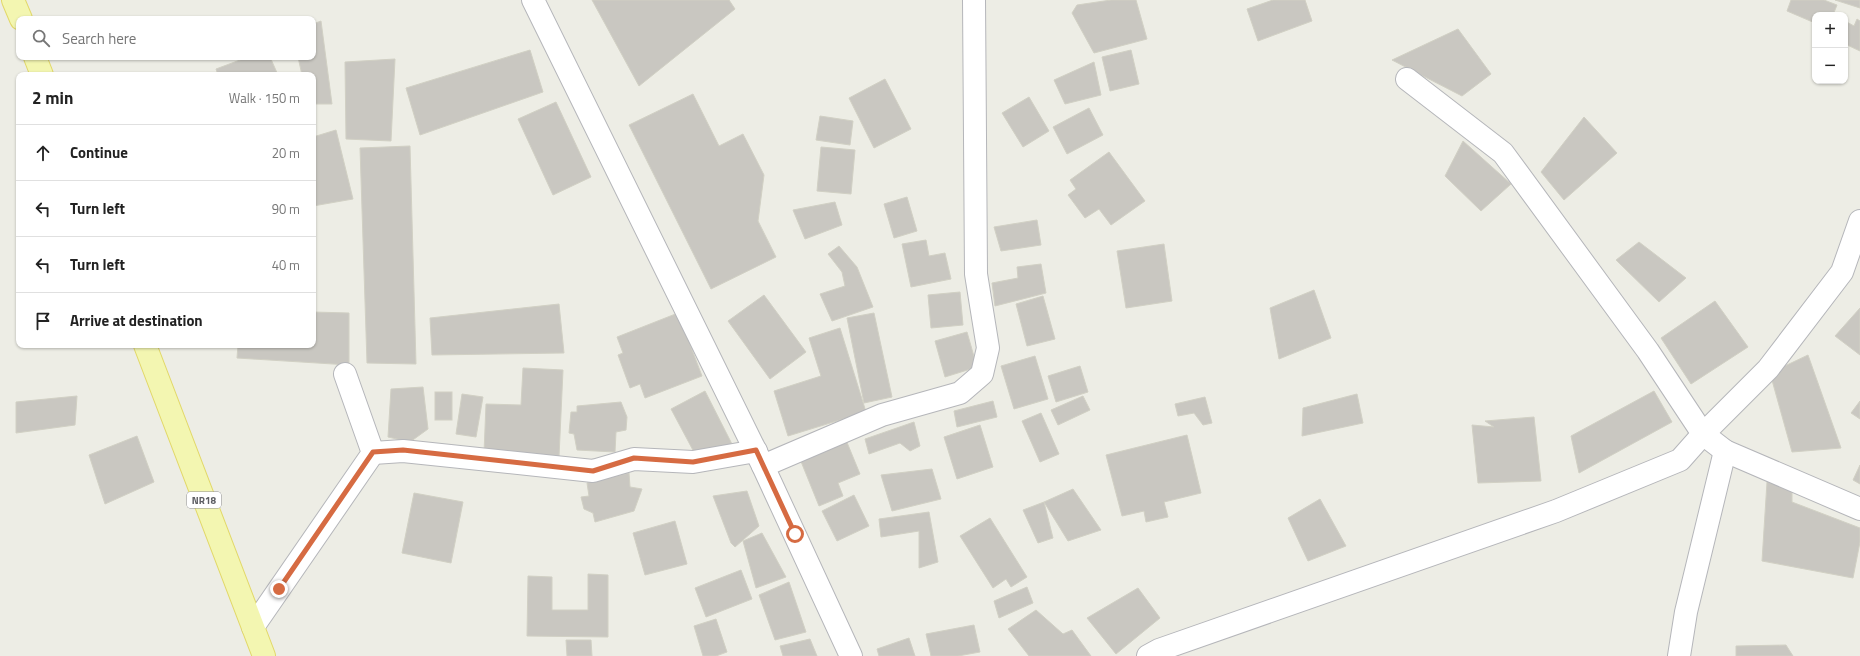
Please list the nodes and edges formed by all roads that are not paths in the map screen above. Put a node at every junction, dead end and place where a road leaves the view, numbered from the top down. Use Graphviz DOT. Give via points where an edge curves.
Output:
graph roads {
  1 [pos="13,0"];
  2 [pos="533,0"];
  3 [pos="974,0"];
  4 [pos="20,16"];
  5 [pos="36,60"];
  6 [pos="41,72"];
  7 [pos="1407,79"];
  8 [pos="1860,221"];
  9 [pos="146,348"];
  10 [pos="345,374"];
  11 [pos="1703,434"];
  12 [pos="1725,450"];
  13 [pos="373,452"];
  14 [pos="759,458"];
  15 [pos="1860,509"];
  16 [pos="253,627"];
  17 [pos="264,656"];
  18 [pos="851,656"];
  19 [pos="1148,656"];
  20 [pos="1679,656"];
  1 -- 4 [label="main road"];
  2 -- 14 [label="street"];
  3 -- 14 [label="street" via="976,274 988,348 982,374 960,393 882,415"];
  5 -- 6 [label="main road"];
  7 -- 11 [label="street" via="1503,153 1648,352"];
  8 -- 11 [label="street" via="1842,272 1768,368"];
  9 -- 16 [label="main road, NR18"];
  10 -- 13 [label="street"];
  11 -- 12 [label="street"];
  11 -- 19 [label="street" via="1680,460 1556,511 1167,647"];
  12 -- 15 [label="street"];
  12 -- 20 [label="street" via="1686,612"];
  13 -- 14 [label="street" via="403,450 593,471 634,458 693,462"];
  13 -- 16 [label="street"];
  14 -- 18 [label="street"];
  16 -- 17 [label="main road, NR18"];
}
